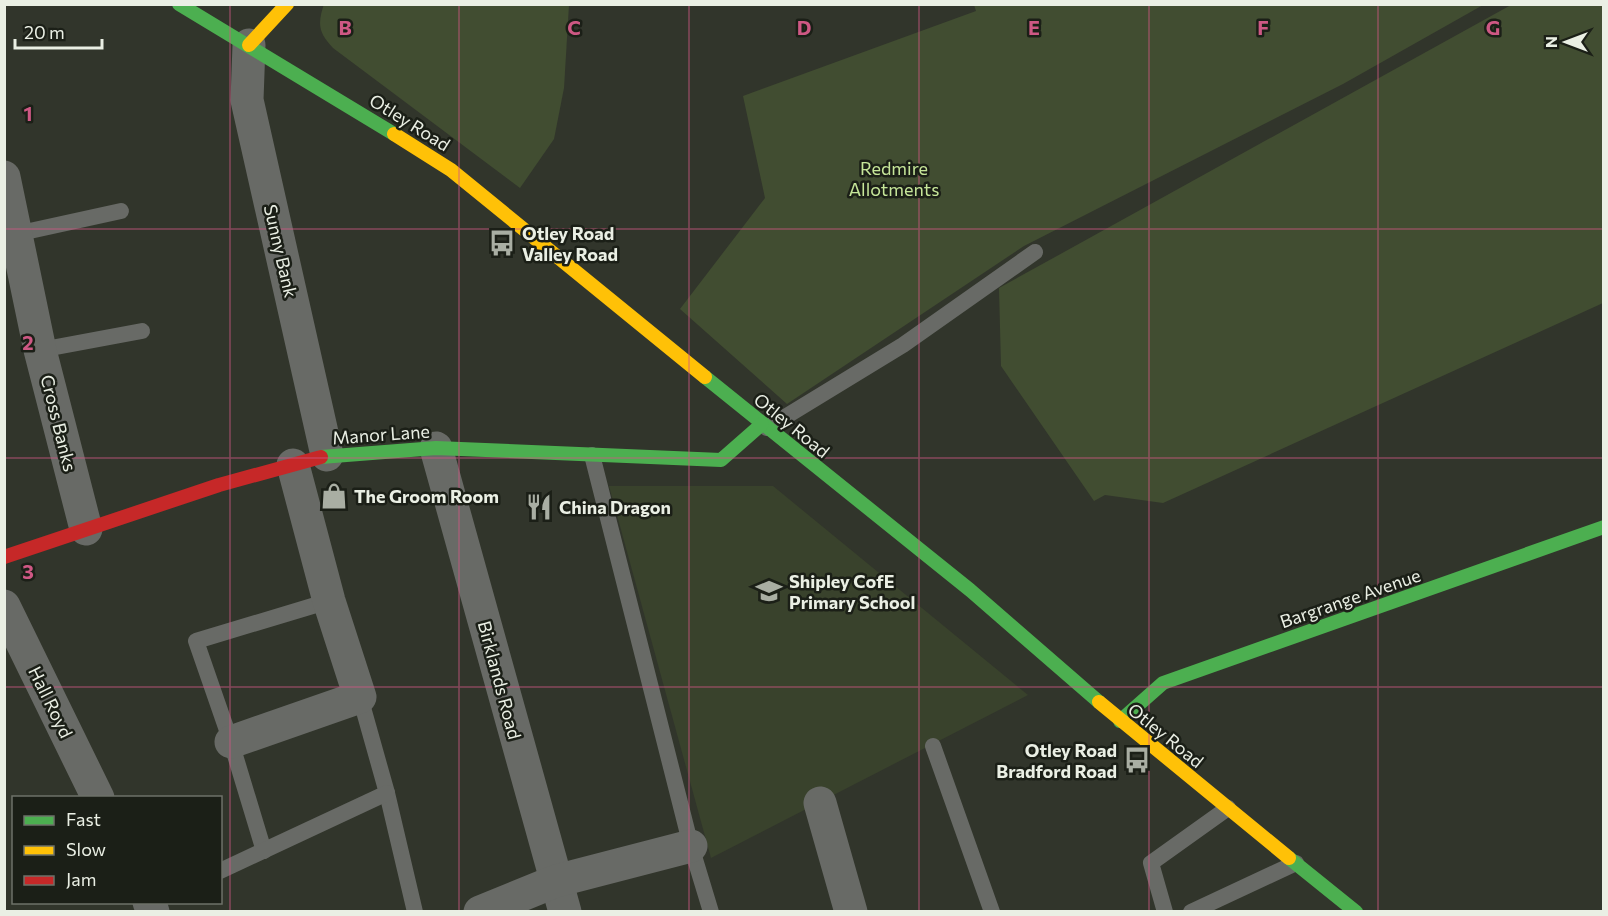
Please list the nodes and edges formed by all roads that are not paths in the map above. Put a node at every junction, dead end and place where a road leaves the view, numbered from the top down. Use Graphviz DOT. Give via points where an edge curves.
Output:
graph roads {
  1 [pos="179,4"];
  2 [pos="287,4"];
  3 [pos="249,45"];
  4 [pos="4,177"];
  5 [pos="121,211"];
  6 [pos="16,234"];
  7 [pos="1035,252"];
  8 [pos="142,331"];
  9 [pos="40,350"];
  10 [pos="764,426"];
  11 [pos="436,448"];
  12 [pos="327,455"];
  13 [pos="592,455"];
  14 [pos="292,465"];
  15 [pos="1604,527"];
  16 [pos="86,529"];
  17 [pos="4,557"];
  18 [pos="329,601"];
  19 [pos="4,606"];
  20 [pos="360,697"];
  21 [pos="1120,721"];
  22 [pos="231,742"];
  23 [pos="933,746"];
  24 [pos="387,793"];
  25 [pos="97,796"];
  26 [pos="820,803"];
  27 [pos="1228,808"];
  28 [pos="691,846"];
  29 [pos="264,851"];
  30 [pos="1296,863"];
  31 [pos="222,870"];
  32 [pos="560,896"];
  33 [pos="415,912"];
  34 [pos="480,912"];
  35 [pos="711,912"];
  36 [pos="851,912"];
  37 [pos="992,912"];
  38 [pos="1165,912"];
  39 [pos="1191,912"];
  40 [pos="1356,912"];
  1 -- 3 [label="main road, Otley Road" via="207,15"];
  2 -- 3 [label="main road"];
  3 -- 10 [label="main road, Otley Road" via="451,170"];
  3 -- 12 [label="street, Sunny Bank" via="247,100"];
  4 -- 6 [label="street, Cross Banks"];
  5 -- 6 [label="lane"];
  6 -- 9 [label="street, Cross Banks"];
  7 -- 10 [label="lane" via="903,345"];
  8 -- 9 [label="lane"];
  9 -- 16 [label="street, Cross Banks"];
  10 -- 13 [label="main road, Manor Lane" via="721,460"];
  10 -- 21 [label="main road, Otley Road" via="970,591"];
  11 -- 12 [label="main road, Manor Lane"];
  11 -- 13 [label="main road, Manor Lane"];
  11 -- 32 [label="street, Birklands Road"];
  12 -- 14 [label="main road, Manor Lane"];
  13 -- 28 [label="lane"];
  14 -- 16 [label="main road, Manor Lane"];
  14 -- 18 [label="street"];
  15 -- 21 [label="main road, Bargrange Avenue" via="1163,683"];
  16 -- 17 [label="main road, Manor Lane"];
  18 -- 20 [label="street"];
  18 -- 22 [label="lane" via="196,641"];
  19 -- 25 [label="street, Hall Royd"];
  20 -- 22 [label="street"];
  20 -- 24 [label="lane"];
  21 -- 27 [label="main road, Otley Road"];
  22 -- 29 [label="lane"];
  23 -- 37 [label="lane"];
  24 -- 29 [label="lane"];
  24 -- 33 [label="lane"];
  26 -- 36 [label="street"];
  27 -- 30 [label="main road, Otley Road"];
  27 -- 38 [label="lane" via="1151,863"];
  28 -- 32 [label="street"];
  28 -- 35 [label="lane"];
  29 -- 31 [label="lane"];
  30 -- 39 [label="lane"];
  30 -- 40 [label="main road, Otley Road"];
  32 -- 34 [label="street"];
}
